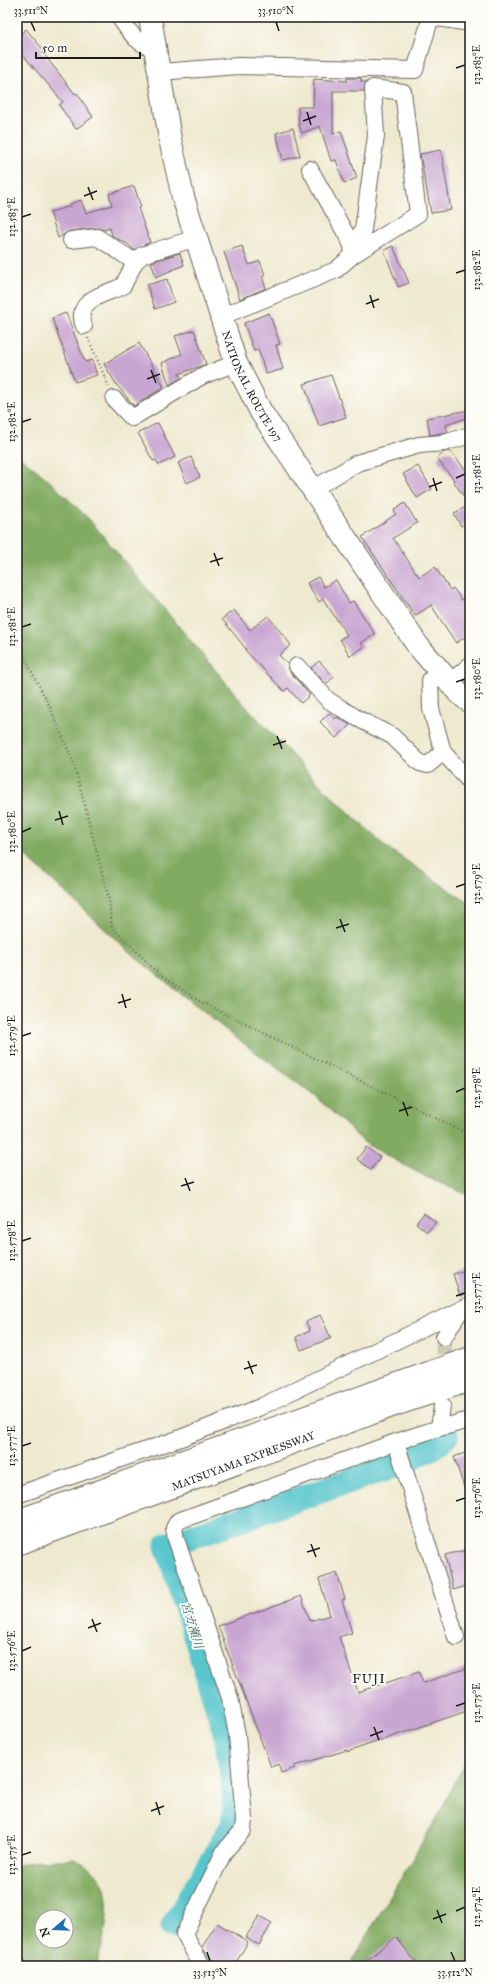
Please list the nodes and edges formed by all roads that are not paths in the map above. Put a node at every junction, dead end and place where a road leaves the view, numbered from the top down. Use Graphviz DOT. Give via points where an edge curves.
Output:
graph roads {
  1 [pos="119,17"];
  2 [pos="150,17"];
  3 [pos="470,23"];
  4 [pos="155,48"];
  5 [pos="159,72"];
  6 [pos="310,169"];
  7 [pos="196,238"];
  8 [pos="71,240"];
  9 [pos="352,250"];
  10 [pos="135,262"];
  11 [pos="220,317"];
  12 [pos="84,326"];
  13 [pos="236,363"];
  14 [pos="114,399"];
  15 [pos="470,435"];
  16 [pos="313,489"];
  17 [pos="297,666"];
  18 [pos="470,666"];
  19 [pos="444,676"];
  20 [pos="470,702"];
  21 [pos="443,752"];
  22 [pos="470,782"];
  23 [pos="465,1308"];
  24 [pos="444,1337"];
  25 [pos="470,1358"];
  26 [pos="470,1380"];
  27 [pos="442,1406"];
  28 [pos="470,1420"];
  29 [pos="439,1428"];
  30 [pos="396,1442"];
  31 [pos="17,1495"];
  32 [pos="17,1521"];
  33 [pos="17,1544"];
  34 [pos="456,1636"];
  35 [pos="204,1966"];
  1 -- 4 [label="street" via="145,46"];
  2 -- 4 [label="highway, NATIONAL ROUTE 197"];
  3 -- 5 [label="street" via="431,17 415,70 239,66"];
  4 -- 5 [label="highway, NATIONAL ROUTE 197"];
  5 -- 7 [label="highway, NATIONAL ROUTE 197" via="170,139 183,197"];
  6 -- 9 [label="street"];
  7 -- 10 [label="street" via="142,255"];
  7 -- 11 [label="highway, NATIONAL ROUTE 197"];
  8 -- 10 [label="street" via="97,237"];
  9 -- 9 [label="street" via="418,214 403,92 373,88 375,144 363,230"];
  9 -- 11 [label="street" via="336,270"];
  10 -- 12 [label="street" via="124,286 91,300 84,306"];
  11 -- 13 [label="highway, NATIONAL ROUTE 197"];
  13 -- 14 [label="street" via="202,376 132,418"];
  13 -- 16 [label="highway, NATIONAL ROUTE 197" via="261,412"];
  15 -- 16 [label="street" via="444,443 419,445 357,463"];
  16 -- 19 [label="highway, NATIONAL ROUTE 197" via="418,646"];
  17 -- 21 [label="street" via="328,700 392,736 420,763 428,765"];
  18 -- 19 [label="street"];
  19 -- 20 [label="highway, NATIONAL ROUTE 197"];
  19 -- 21 [label="street" via="430,680 430,709"];
  21 -- 22 [label="street"];
  23 -- 24 [label="street"];
  23 -- 31 [label="street" via="258,1408"];
  25 -- 32 [label="highway, MATSUYAMA EXPRESSWAY"];
  26 -- 33 [label="highway, MATSUYAMA EXPRESSWAY"];
  27 -- 29 [label="street"];
  28 -- 29 [label="street"];
  29 -- 30 [label="street"];
  30 -- 34 [label="street"];
  30 -- 35 [label="street" via="178,1521 174,1528 230,1698 237,1735 244,1819 243,1830 224,1852 184,1934"];
}
